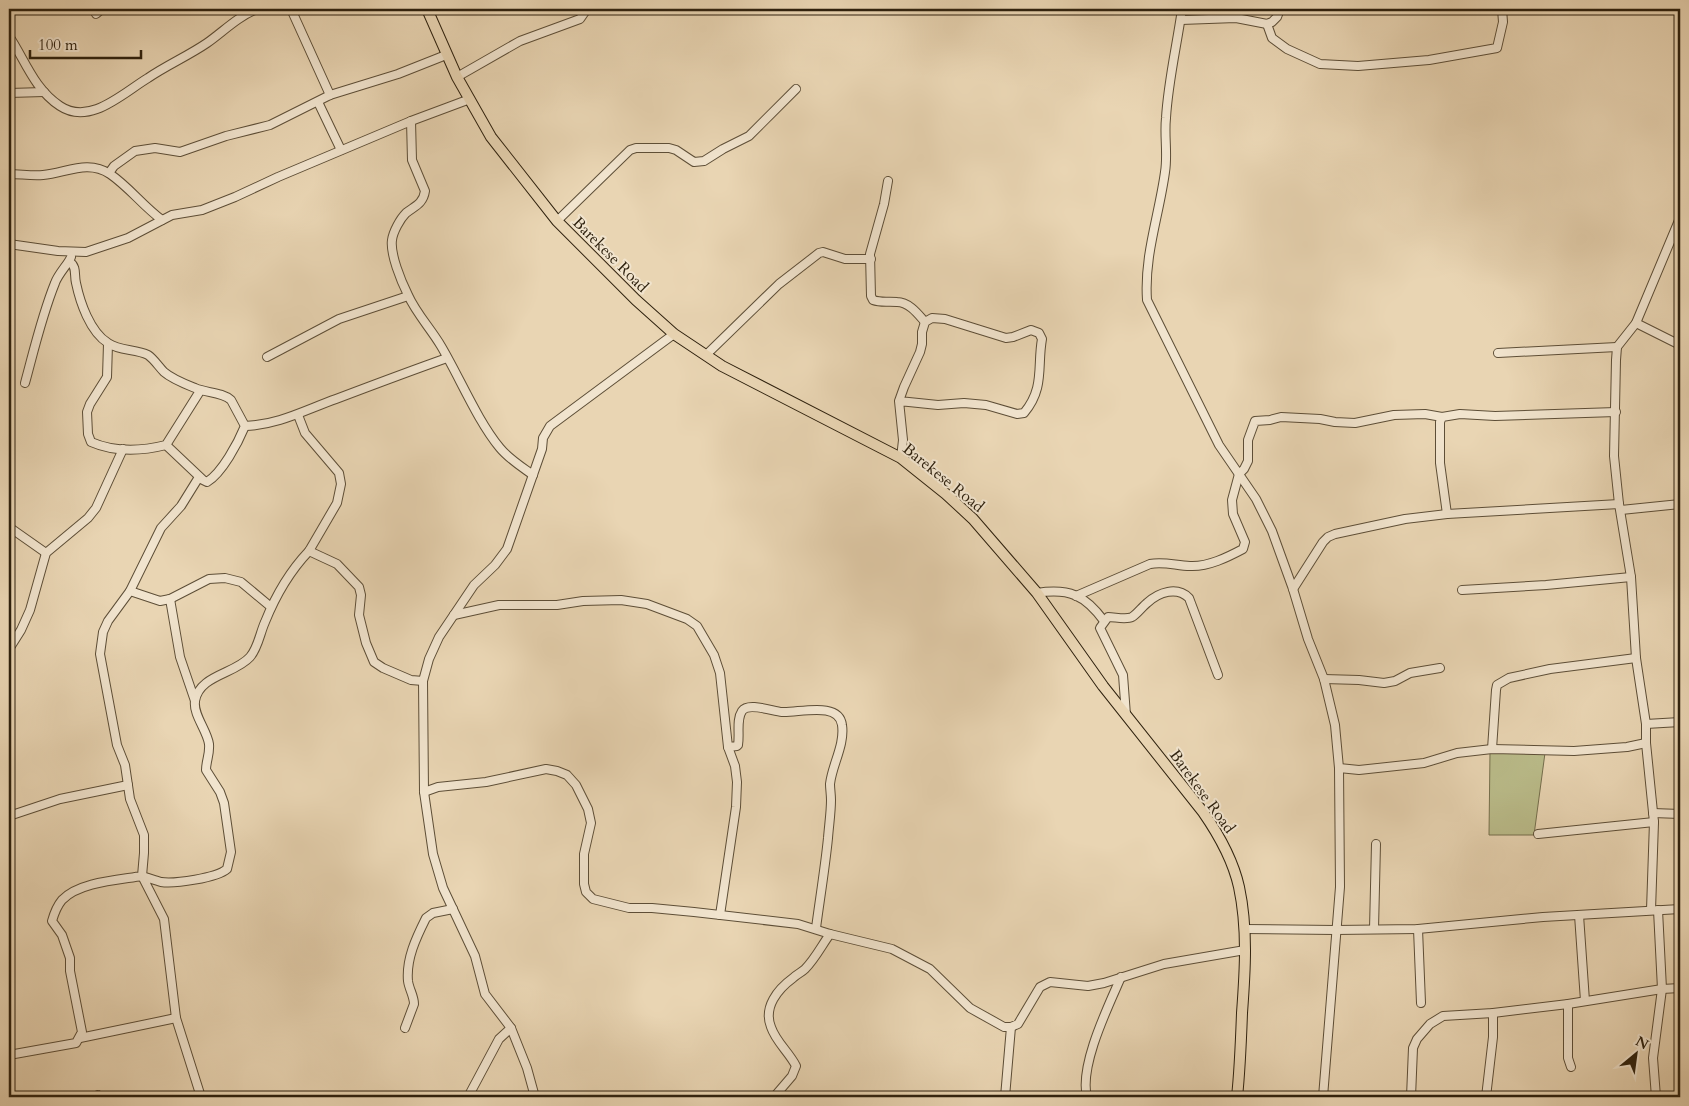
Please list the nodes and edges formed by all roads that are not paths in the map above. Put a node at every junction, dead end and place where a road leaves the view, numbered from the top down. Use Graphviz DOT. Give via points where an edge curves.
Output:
graph roads {
  1 [pos="257,9"];
  2 [pos="291,9"];
  3 [pos="427,9"];
  4 [pos="587,9"];
  5 [pos="1182,9"];
  6 [pos="1280,9"];
  7 [pos="1502,9"];
  8 [pos="1181,20"];
  9 [pos="1267,24"];
  10 [pos="9,36"];
  11 [pos="446,55"];
  12 [pos="457,77"];
  13 [pos="796,88"];
  14 [pos="44,92"];
  15 [pos="9,93"];
  16 [pos="330,96"];
  17 [pos="470,99"];
  18 [pos="318,102"];
  19 [pos="411,121"];
  20 [pos="341,150"];
  21 [pos="109,173"];
  22 [pos="9,174"];
  23 [pos="888,181"];
  24 [pos="1680,218"];
  25 [pos="162,220"];
  26 [pos="557,221"];
  27 [pos="9,244"];
  28 [pos="73,252"];
  29 [pos="870,259"];
  30 [pos="70,262"];
  31 [pos="408,296"];
  32 [pos="925,322"];
  33 [pos="1636,323"];
  34 [pos="674,334"];
  35 [pos="108,344"];
  36 [pos="1680,345"];
  37 [pos="1617,347"];
  38 [pos="1498,352"];
  39 [pos="706,355"];
  40 [pos="267,358"];
  41 [pos="447,358"];
  42 [pos="26,383"];
  43 [pos="200,391"];
  44 [pos="899,401"];
  45 [pos="1616,412"];
  46 [pos="298,415"];
  47 [pos="1442,417"];
  48 [pos="245,426"];
  49 [pos="166,445"];
  50 [pos="123,449"];
  51 [pos="901,458"];
  52 [pos="1239,474"];
  53 [pos="533,475"];
  54 [pos="199,476"];
  55 [pos="1680,504"];
  56 [pos="1620,507"];
  57 [pos="1447,514"];
  58 [pos="9,527"];
  59 [pos="309,551"];
  60 [pos="46,553"];
  61 [pos="1631,577"];
  62 [pos="1293,589"];
  63 [pos="1462,590"];
  64 [pos="130,592"];
  65 [pos="1037,593"];
  66 [pos="1076,596"];
  67 [pos="170,599"];
  68 [pos="271,607"];
  69 [pos="454,614"];
  70 [pos="1104,621"];
  71 [pos="9,649"];
  72 [pos="1636,658"];
  73 [pos="1440,668"];
  74 [pos="1218,675"];
  75 [pos="1324,679"];
  76 [pos="423,681"];
  77 [pos="195,702"];
  78 [pos="1126,714"];
  79 [pos="1680,722"];
  80 [pos="1646,724"];
  81 [pos="1646,744"];
  82 [pos="728,748"];
  83 [pos="1492,749"];
  84 [pos="1339,768"];
  85 [pos="128,785"];
  86 [pos="424,792"];
  87 [pos="1653,813"];
  88 [pos="1680,814"];
  89 [pos="9,816"];
  90 [pos="1654,822"];
  91 [pos="1538,834"];
  92 [pos="1376,844"];
  93 [pos="142,876"];
  94 [pos="1680,908"];
  95 [pos="453,909"];
  96 [pos="1655,910"];
  97 [pos="720,915"];
  98 [pos="1580,915"];
  99 [pos="816,928"];
  100 [pos="1244,929"];
  101 [pos="1418,929"];
  102 [pos="1335,930"];
  103 [pos="1374,930"];
  104 [pos="830,934"];
  105 [pos="1245,950"];
  106 [pos="1121,977"];
  107 [pos="1662,988"];
  108 [pos="1680,988"];
  109 [pos="1585,1001"];
  110 [pos="1421,1003"];
  111 [pos="1568,1004"];
  112 [pos="1493,1013"];
  113 [pos="176,1018"];
  114 [pos="1011,1027"];
  115 [pos="405,1028"];
  116 [pos="511,1028"];
  117 [pos="80,1038"];
  118 [pos="9,1055"];
  119 [pos="1571,1067"];
  120 [pos="201,1097"];
  121 [pos="468,1097"];
  122 [pos="535,1097"];
  123 [pos="774,1097"];
  124 [pos="1005,1097"];
  125 [pos="1087,1097"];
  126 [pos="1237,1097"];
  127 [pos="1324,1097"];
  128 [pos="1411,1097"];
  129 [pos="1486,1097"];
  130 [pos="1656,1097"];
  1 -- 14 [label="street" via="244,14 185,58 92,111 69,111 58,106"];
  2 -- 16 [label="street"];
  3 -- 11 [label="main road, Barekese Road"];
  4 -- 12 [label="street" via="580,19 520,41"];
  5 -- 8 [label="street"];
  6 -- 9 [label="street" via="1277,17"];
  7 -- 9 [label="street" via="1504,22 1496,48 1429,60 1358,66 1320,64 1287,49 1272,38"];
  8 -- 9 [label="street" via="1236,18"];
  8 -- 52 [label="street" via="1166,111 1166,169 1148,251 1147,300 1219,445"];
  10 -- 14 [label="street"];
  11 -- 12 [label="main road, Barekese Road"];
  11 -- 16 [label="street"];
  12 -- 17 [label="main road, Barekese Road"];
  13 -- 26 [label="street" via="749,136 704,161 694,162 670,148 630,150"];
  14 -- 15 [label="street"];
  16 -- 18 [label="street"];
  17 -- 19 [label="street"];
  17 -- 26 [label="main road, Barekese Road" via="491,137"];
  18 -- 20 [label="street"];
  18 -- 21 [label="street" via="270,125 180,152 155,148 135,151"];
  19 -- 20 [label="street"];
  19 -- 31 [label="street" via="412,160 425,191 420,204 402,218 392,239 392,250"];
  20 -- 25 [label="street" via="202,210"];
  21 -- 22 [label="street" via="90,167 76,167 43,175"];
  21 -- 25 [label="street"];
  23 -- 29 [label="street"];
  24 -- 33 [label="street"];
  25 -- 28 [label="street" via="128,238 86,252"];
  26 -- 34 [label="main road, Barekese Road"];
  27 -- 28 [label="street"];
  28 -- 30 [label="street"];
  29 -- 32 [label="street" via="873,300 904,303"];
  29 -- 39 [label="street" via="819,253 779,284"];
  30 -- 35 [label="street" via="75,267 76,282 90,323"];
  30 -- 42 [label="street" via="55,282"];
  31 -- 40 [label="street" via="339,319"];
  31 -- 41 [label="street"];
  32 -- 44 [label="street" via="920,352"];
  32 -- 44 [label="street" via="932,318 944,319 1006,338 1031,330 1039,332 1042,338 1039,383 1029,407 1018,414 986,405"];
  33 -- 36 [label="street"];
  33 -- 37 [label="street"];
  34 -- 39 [label="main road, Barekese Road"];
  34 -- 53 [label="street" via="550,426 542,438 542,449"];
  35 -- 43 [label="street" via="148,355 167,374"];
  35 -- 50 [label="street" via="107,377 87,412 88,434 91,442 99,446"];
  37 -- 38 [label="street"];
  37 -- 45 [label="street"];
  39 -- 51 [label="main road, Barekese Road"];
  41 -- 46 [label="street"];
  41 -- 53 [label="street" via="500,448"];
  43 -- 48 [label="street" via="227,396"];
  43 -- 49 [label="street"];
  44 -- 51 [label="street" via="903,440"];
  45 -- 47 [label="street"];
  45 -- 56 [label="street" via="1614,456"];
  46 -- 48 [label="street"];
  46 -- 59 [label="street" via="305,433 339,474 341,484 336,503"];
  47 -- 52 [label="street" via="1394,415 1354,423 1281,417 1255,421 1248,440 1248,461"];
  47 -- 57 [label="street" via="1440,464"];
  48 -- 54 [label="street" via="219,472 206,482"];
  49 -- 50 [label="street"];
  49 -- 54 [label="street"];
  50 -- 60 [label="street" via="96,508"];
  51 -- 65 [label="main road, Barekese Road" via="973,519"];
  52 -- 62 [label="street" via="1262,509"];
  52 -- 66 [label="street" via="1232,500 1233,514 1245,542 1243,549 1212,563 1192,567 1158,562 1150,564"];
  53 -- 69 [label="street" via="507,549 474,585"];
  54 -- 64 [label="street" via="181,506 161,528"];
  55 -- 56 [label="street"];
  56 -- 57 [label="street"];
  56 -- 61 [label="street"];
  57 -- 62 [label="street" via="1404,519 1328,537"];
  58 -- 60 [label="street"];
  59 -- 68 [label="street"];
  59 -- 76 [label="street" via="337,564 359,587 359,615 374,662 411,680"];
  60 -- 71 [label="street" via="30,610"];
  61 -- 63 [label="street"];
  61 -- 72 [label="street"];
  62 -- 75 [label="street"];
  64 -- 67 [label="street" via="160,601"];
  64 -- 85 [label="street" via="108,621 100,654"];
  65 -- 66 [label="street" via="1053,590"];
  65 -- 78 [label="main road, Barekese Road"];
  66 -- 70 [label="street" via="1096,609"];
  67 -- 68 [label="street" via="209,579 225,578 241,582"];
  67 -- 77 [label="street" via="180,657"];
  68 -- 77 [label="street" via="251,656 243,664 205,684 198,691"];
  69 -- 76 [label="street" via="439,637"];
  69 -- 82 [label="street" via="499,605 621,600 647,604 688,619 697,626 714,655 720,673"];
  70 -- 74 [label="street" via="1108,617 1132,617 1148,601 1162,594 1177,590 1184,593 1189,598"];
  70 -- 78 [label="street" via="1100,628 1123,675"];
  72 -- 80 [label="street"];
  72 -- 83 [label="street" via="1550,670 1510,678 1497,685"];
  73 -- 75 [label="street" via="1384,683"];
  75 -- 84 [label="street" via="1335,726"];
  76 -- 86 [label="street"];
  77 -- 93 [label="street" via="208,742 206,770 224,803 231,852 229,865 218,875 178,881 162,882"];
  78 -- 100 [label="main road, Barekese Road" via="1218,834 1239,886"];
  79 -- 80 [label="street"];
  80 -- 81 [label="street"];
  81 -- 83 [label="street" via="1574,751"];
  81 -- 87 [label="street"];
  82 -- 97 [label="street" via="735,766 736,807"];
  82 -- 99 [label="street" via="738,745 739,718 746,707 782,712 830,710 838,713 841,719 841,742 830,785 828,839"];
  83 -- 84 [label="street" via="1457,753 1424,763 1359,770"];
  84 -- 102 [label="street" via="1340,887"];
  85 -- 89 [label="street" via="60,799"];
  85 -- 93 [label="street" via="144,835"];
  86 -- 95 [label="street" via="433,854"];
  86 -- 97 [label="street" via="546,769 567,775 576,785 591,823 584,854 584,884 593,899 629,908"];
  87 -- 88 [label="street"];
  87 -- 90 [label="street"];
  90 -- 91 [label="street"];
  90 -- 96 [label="street"];
  92 -- 103 [label="street"];
  93 -- 113 [label="street" via="164,919"];
  93 -- 117 [label="street" via="74,890 56,910 52,921 62,935 70,958 82,1032"];
  94 -- 96 [label="street"];
  95 -- 115 [label="street" via="429,915 412,947 408,982 414,1000"];
  95 -- 116 [label="street" via="475,956 485,994"];
  96 -- 98 [label="street"];
  96 -- 107 [label="street"];
  97 -- 99 [label="street"];
  98 -- 101 [label="street"];
  98 -- 109 [label="street"];
  99 -- 104 [label="street"];
  100 -- 102 [label="street"];
  100 -- 105 [label="main road, Barekese Road"];
  101 -- 103 [label="street"];
  101 -- 110 [label="street"];
  102 -- 103 [label="street"];
  102 -- 127 [label="street"];
  104 -- 114 [label="street" via="892,949 930,969 970,1008 1004,1027"];
  104 -- 123 [label="street" via="810,963 776,993 771,1004 768,1014 771,1027 796,1066 792,1076"];
  105 -- 106 [label="street" via="1164,964"];
  105 -- 126 [label="main road, Barekese Road"];
  106 -- 114 [label="street" via="1088,986 1050,982 1040,987 1018,1024"];
  106 -- 125 [label="street" via="1087,1064"];
  107 -- 108 [label="street"];
  107 -- 109 [label="street"];
  107 -- 130 [label="street" via="1653,1058"];
  109 -- 111 [label="street"];
  111 -- 112 [label="street"];
  111 -- 119 [label="street" via="1568,1058"];
  112 -- 128 [label="street" via="1443,1016 1430,1024 1413,1048"];
  112 -- 129 [label="street"];
  113 -- 117 [label="street"];
  113 -- 120 [label="street"];
  114 -- 124 [label="street"];
  116 -- 121 [label="street" via="499,1039"];
  116 -- 122 [label="street"];
  117 -- 118 [label="street" via="76,1042"];
}
